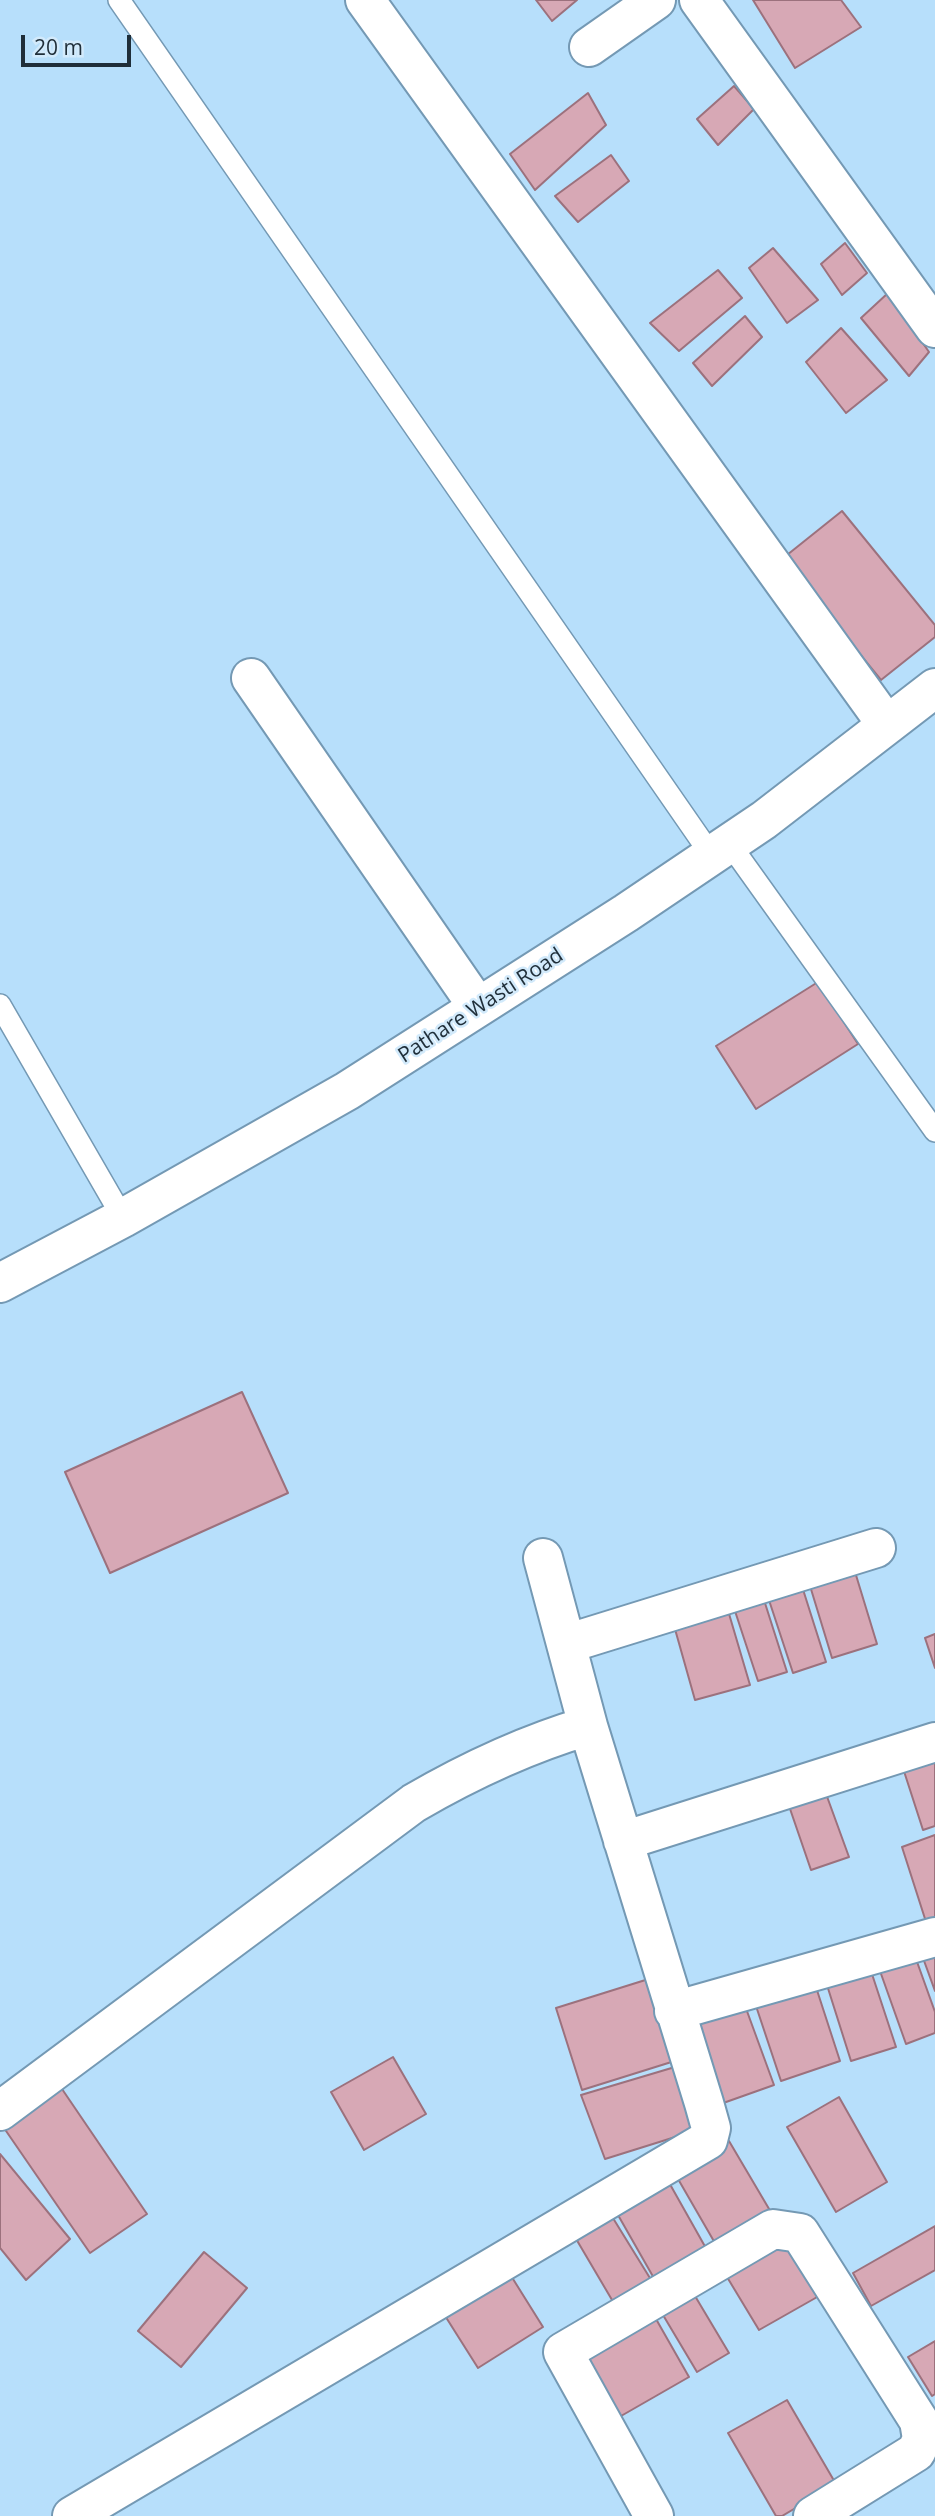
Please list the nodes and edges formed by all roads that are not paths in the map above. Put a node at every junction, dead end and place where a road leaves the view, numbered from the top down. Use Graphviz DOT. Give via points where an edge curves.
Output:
graph roads {
  1 [pos="119,0"];
  2 [pos="365,0"];
  3 [pos="656,0"];
  4 [pos="699,0"];
  5 [pos="589,47"];
  6 [pos="935,328"];
  7 [pos="251,678"];
  8 [pos="935,688"];
  9 [pos="887,725"];
  10 [pos="721,850"];
  11 [pos="0,1005"];
  12 [pos="478,1007"];
  13 [pos="935,1132"];
  14 [pos="123,1218"];
  15 [pos="0,1283"];
  16 [pos="876,1548"];
  17 [pos="543,1558"];
  18 [pos="566,1644"];
  19 [pos="588,1726"];
  20 [pos="935,1742"];
  21 [pos="623,1841"];
  22 [pos="935,1937"];
  23 [pos="674,2011"];
  24 [pos="0,2111"];
  25 [pos="72,2516"];
  26 [pos="654,2516"];
  27 [pos="813,2516"];
  1 -- 10 [label="lane"];
  2 -- 9 [label="street"];
  3 -- 5 [label="street"];
  4 -- 6 [label="street"];
  7 -- 12 [label="street"];
  8 -- 9 [label="street, Pathare Wasti Road"];
  9 -- 10 [label="street, Pathare Wasti Road"];
  10 -- 12 [label="street, Pathare Wasti Road"];
  10 -- 13 [label="lane"];
  11 -- 14 [label="lane"];
  12 -- 14 [label="street, Pathare Wasti Road" via="347,1091"];
  14 -- 15 [label="street, Pathare Wasti Road"];
  16 -- 18 [label="street"];
  17 -- 18 [label="street"];
  18 -- 19 [label="street"];
  19 -- 21 [label="street"];
  19 -- 24 [label="street" via="542,1739 414,1803"];
  20 -- 21 [label="street"];
  21 -- 23 [label="street"];
  22 -- 23 [label="street"];
  23 -- 25 [label="street" via="711,2128 708,2140"];
  26 -- 27 [label="street" via="563,2352 773,2229 800,2233 919,2421 922,2439 916,2452"];
}
